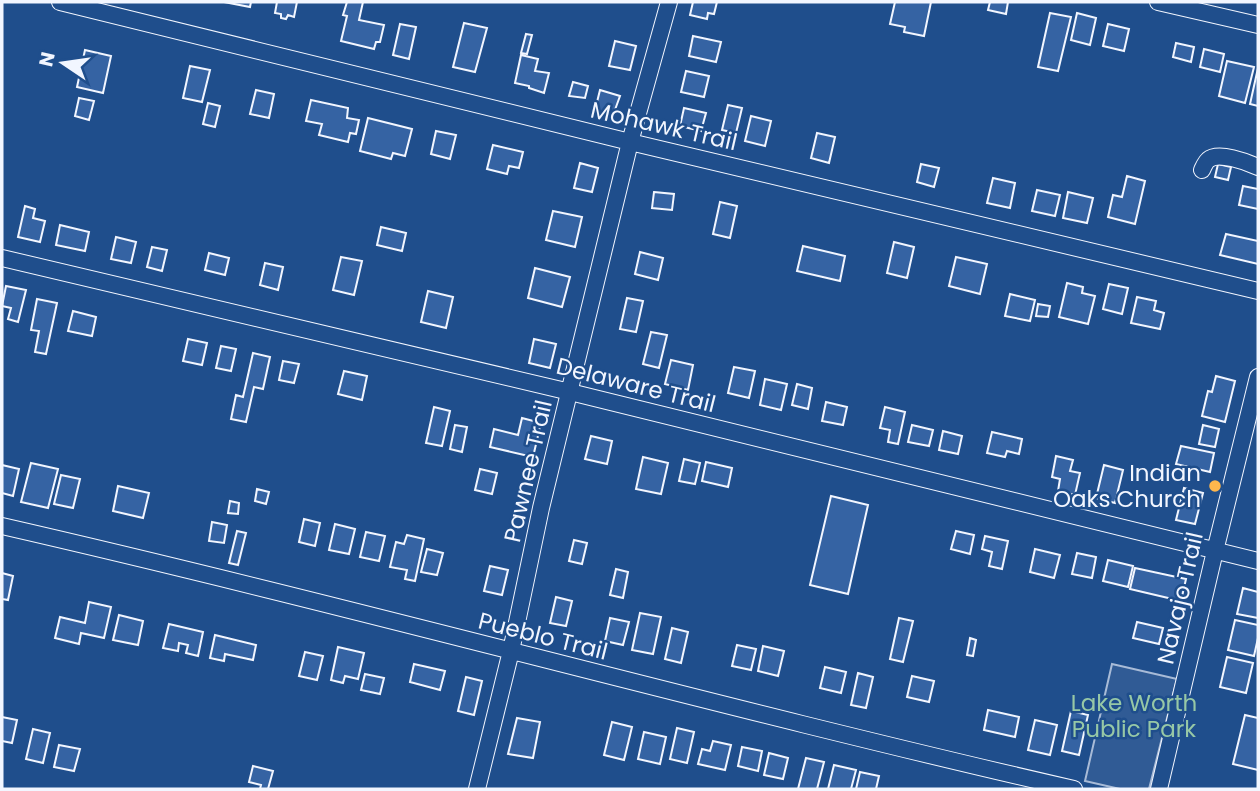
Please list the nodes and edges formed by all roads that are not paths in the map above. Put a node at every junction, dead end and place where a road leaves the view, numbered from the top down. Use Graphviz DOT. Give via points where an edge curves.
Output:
graph roads {
  1 [pos="61,2"];
  2 [pos="669,2"];
  3 [pos="1158,2"];
  4 [pos="1258,25"];
  5 [pos="630,142"];
  6 [pos="1258,167"];
  7 [pos="1202,170"];
  8 [pos="2,258"];
  9 [pos="1258,291"];
  10 [pos="1258,377"];
  11 [pos="570,392"];
  12 [pos="2,526"];
  13 [pos="1215,551"];
  14 [pos="1258,561"];
  15 [pos="511,651"];
  16 [pos="477,789"];
  17 [pos="1074,789"];
  18 [pos="1159,789"];
  1 -- 5 [label="street, Mohawk Trail"];
  2 -- 5 [label="street, Pawnee Trail"];
  3 -- 4 [label="street"];
  5 -- 9 [label="street, Mohawk Trail"];
  5 -- 11 [label="street, Pawnee Trail"];
  6 -- 7 [label="street" via="1214,157"];
  8 -- 11 [label="street, Delaware Trail"];
  10 -- 13 [label="street, Navajo Trail"];
  11 -- 13 [label="street, Delaware Trail"];
  11 -- 15 [label="street, Pawnee Trail"];
  12 -- 15 [label="street, Pueblo Trail"];
  13 -- 14 [label="street, Delaware Trail"];
  13 -- 18 [label="street, Navajo Trail"];
  15 -- 16 [label="street, Pawnee Trail"];
  15 -- 17 [label="street, Pueblo Trail"];
}
